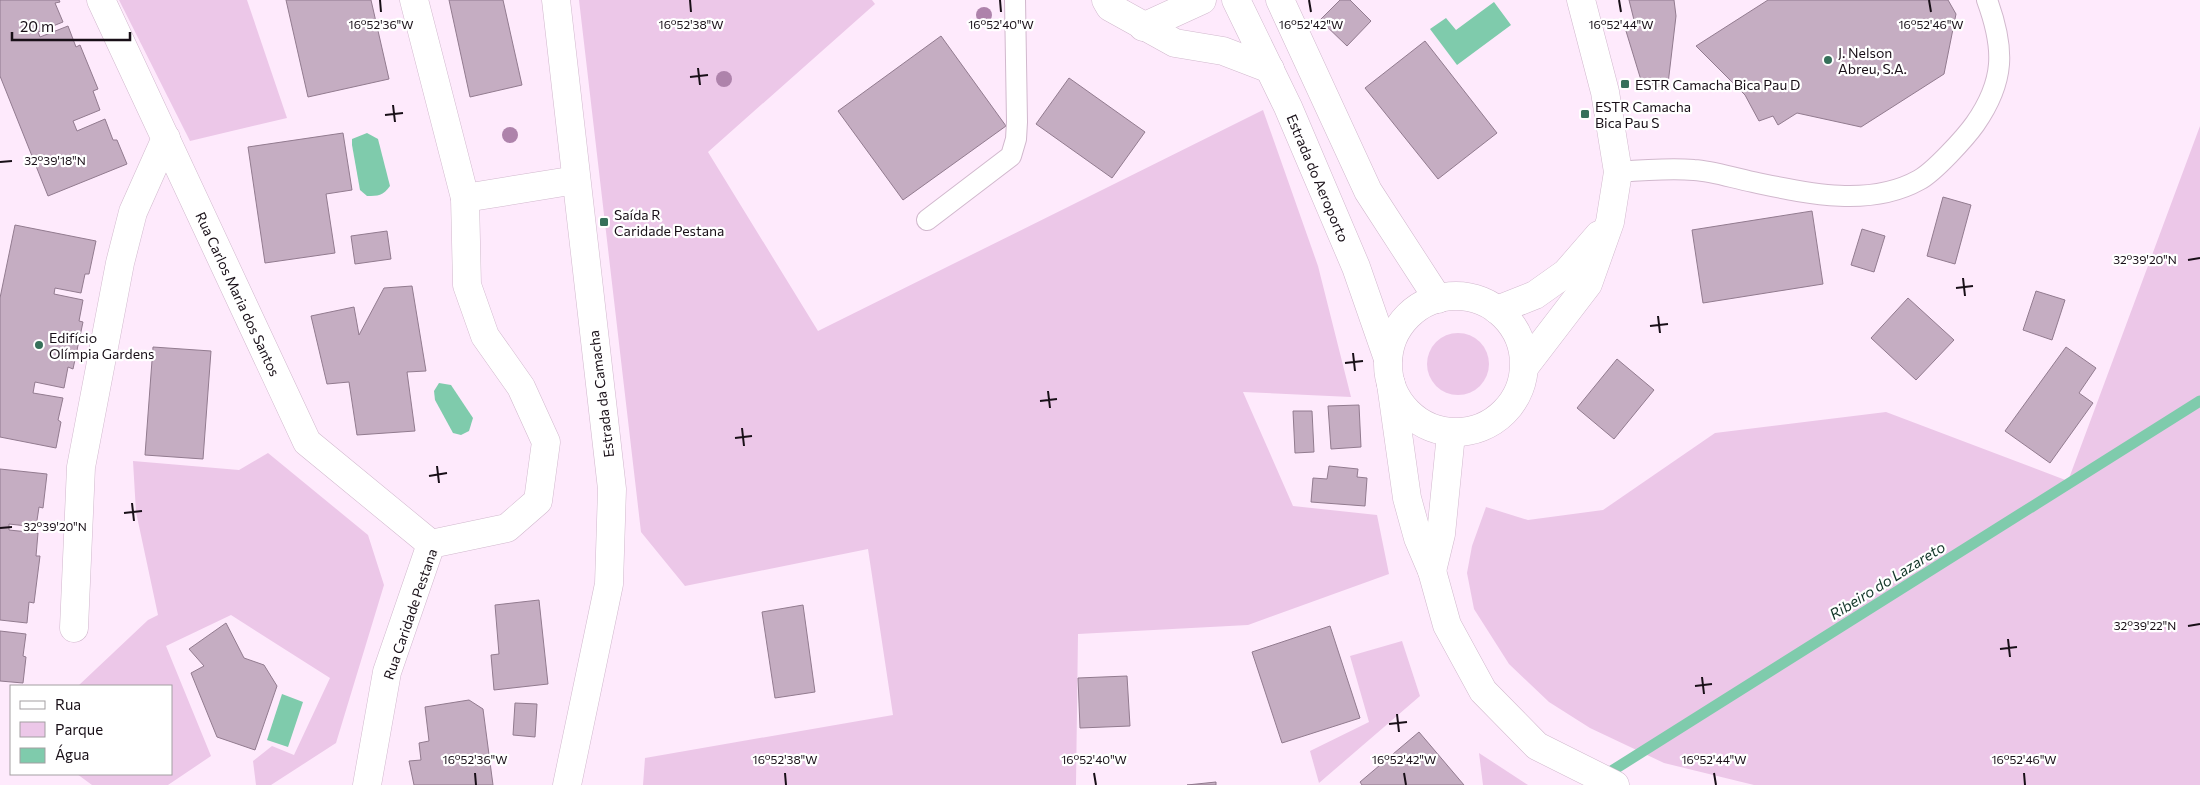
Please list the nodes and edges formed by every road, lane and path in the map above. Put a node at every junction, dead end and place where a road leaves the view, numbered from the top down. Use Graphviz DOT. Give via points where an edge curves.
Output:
graph roads {
  1 [pos="101,0"];
  2 [pos="414,0"];
  3 [pos="556,0"];
  4 [pos="1015,0"];
  5 [pos="1106,0"];
  6 [pos="1202,0"];
  7 [pos="1280,0"];
  8 [pos="1581,0"];
  9 [pos="1988,0"];
  10 [pos="1235,1"];
  11 [pos="1143,27"];
  12 [pos="1302,44"];
  13 [pos="1270,69"];
  14 [pos="166,138"];
  15 [pos="1618,172"];
  16 [pos="576,180"];
  17 [pos="465,198"];
  18 [pos="927,220"];
  19 [pos="1610,222"];
  20 [pos="1438,299"];
  21 [pos="1497,310"];
  22 [pos="1526,365"];
  23 [pos="1390,372"];
  24 [pos="1451,434"];
  25 [pos="431,544"];
  26 [pos="1432,571"];
  27 [pos="74,628"];
  28 [pos="1612,784"];
  29 [pos="367,785"];
  30 [pos="567,785"];
  1 -- 14 [label="street, Rua Carlos Maria dos Santos"];
  2 -- 17 [label="street, Rua Caridade Pestana"];
  3 -- 16 [label="street, Estrada da Camacha"];
  4 -- 18 [label="lane" via="1017,122 1011,156"];
  5 -- 11 [label="street" via="1110,7"];
  6 -- 11 [label="street"];
  7 -- 12 [label="street"];
  8 -- 15 [label="street" via="1605,92"];
  9 -- 15 [label="lane" via="1999,37 2000,72 1986,108 1965,138 1920,180 1884,193 1839,197 1695,170"];
  10 -- 12 [label="street, Estrada do Aeroporto"];
  10 -- 13 [label="street, Estrada do Aeroporto"];
  11 -- 13 [label="street" via="1175,44 1223,52"];
  12 -- 20 [label="street" via="1368,191"];
  13 -- 23 [label="street, Estrada do Aeroporto" via="1356,266"];
  14 -- 25 [label="street, Rua Carlos Maria dos Santos" via="307,442"];
  14 -- 27 [label="street" via="133,212 80,467"];
  15 -- 19 [label="street"];
  16 -- 17 [label="street"];
  16 -- 30 [label="street, Estrada da Camacha" via="612,489 609,584"];
  17 -- 25 [label="street, Rua Caridade Pestana" via="467,285 485,336 521,387 546,442 538,502 507,528"];
  19 -- 21 [label="street" via="1566,273 1535,295"];
  19 -- 22 [label="street" via="1588,284"];
  20 -- 21 [label="street" via="1459,296 1479,300"];
  20 -- 23 [label="street" via="1419,307 1394,336"];
  21 -- 22 [label="street" via="1511,324 1521,342"];
  22 -- 24 [label="street" via="1521,386 1509,408 1490,424"];
  23 -- 24 [label="street" via="1401,405 1419,421"];
  23 -- 26 [label="street, Estrada do Aeroporto" via="1407,498 1418,538"];
  24 -- 26 [label="street, Estrada do Aeroporto" via="1441,534"];
  25 -- 29 [label="street, Rua Caridade Pestana" via="387,672"];
  26 -- 28 [label="street, Estrada do Aeroporto" via="1447,625 1483,691 1537,746"];
}
